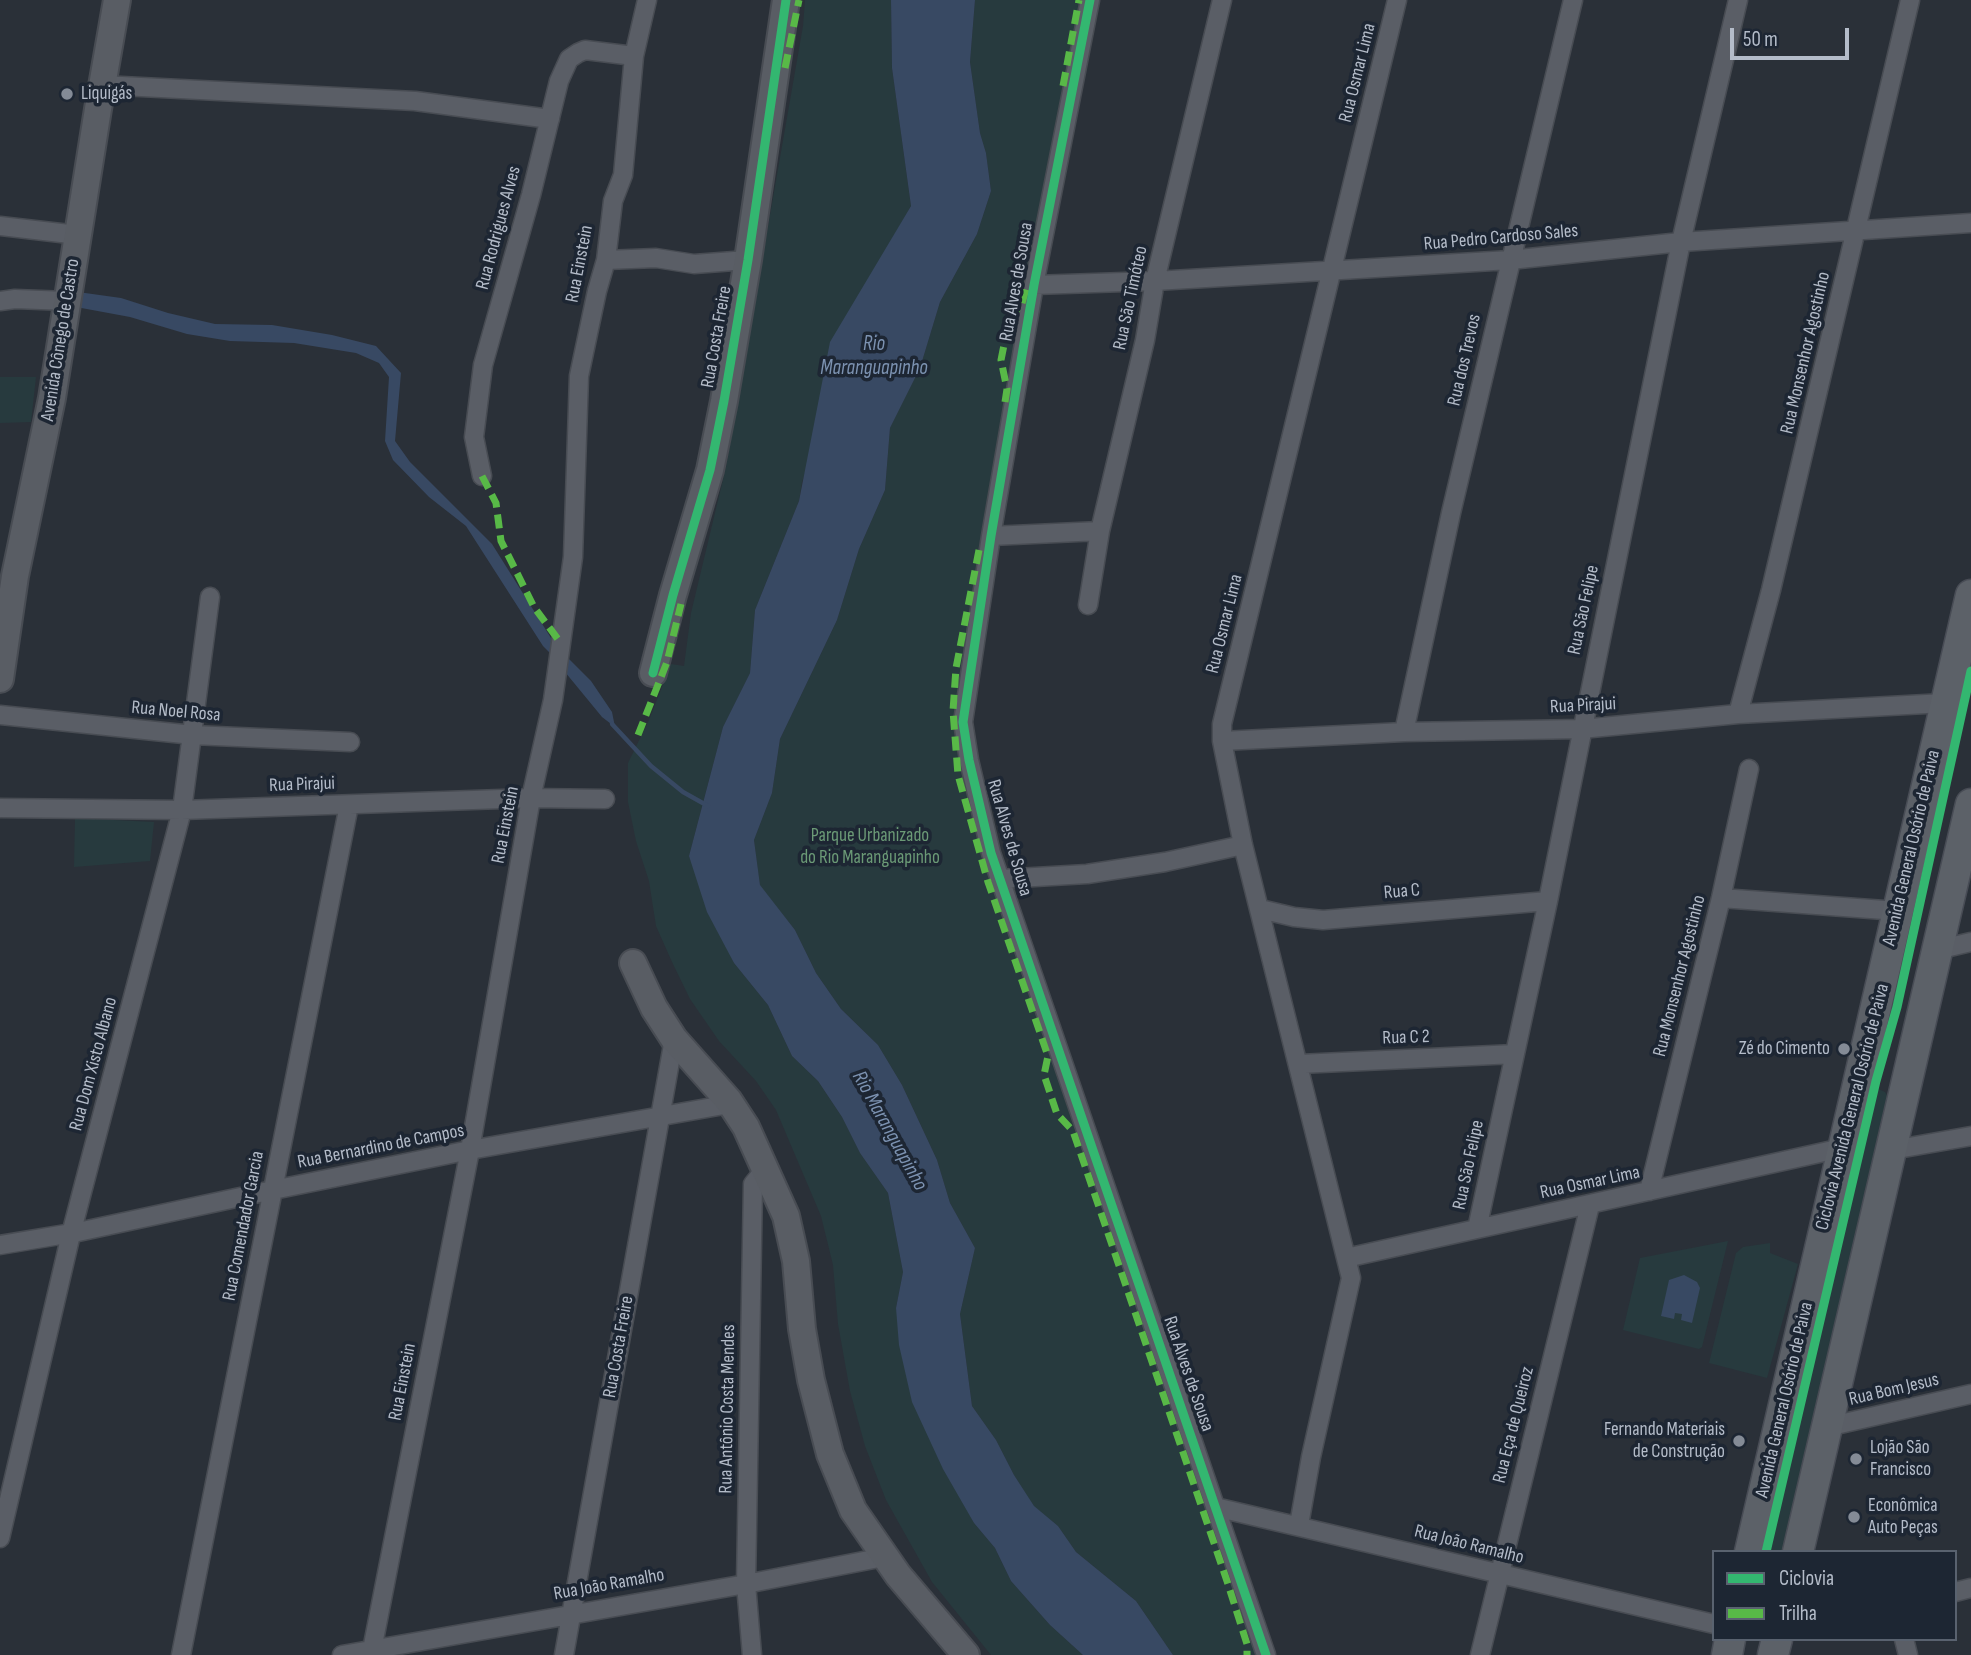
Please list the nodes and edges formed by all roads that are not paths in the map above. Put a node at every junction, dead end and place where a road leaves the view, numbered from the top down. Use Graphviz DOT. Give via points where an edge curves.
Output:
graph roads {
  1 [pos="117,0"];
  2 [pos="647,0"];
  3 [pos="786,0"];
  4 [pos="1090,0"];
  5 [pos="1222,0"];
  6 [pos="1397,0"];
  7 [pos="1573,0"];
  8 [pos="1738,0"];
  9 [pos="1910,0"];
  10 [pos="634,56"];
  11 [pos="102,85"];
  12 [pos="550,119"];
  13 [pos="1971,223"];
  14 [pos="0,226"];
  15 [pos="1857,230"];
  16 [pos="78,234"];
  17 [pos="1681,242"];
  18 [pos="606,260"];
  19 [pos="748,260"];
  20 [pos="1510,260"];
  21 [pos="1331,271"];
  22 [pos="1155,281"];
  23 [pos="1034,285"];
  24 [pos="0,301"];
  25 [pos="67,301"];
  26 [pos="482,476"];
  27 [pos="1100,531"];
  28 [pos="991,536"];
  29 [pos="7,576"];
  30 [pos="1971,594"];
  31 [pos="210,597"];
  32 [pos="1088,605"];
  33 [pos="653,673"];
  34 [pos="0,678"];
  35 [pos="1945,703"];
  36 [pos="1738,714"];
  37 [pos="0,715"];
  38 [pos="1581,729"];
  39 [pos="1404,732"];
  40 [pos="193,736"];
  41 [pos="1222,741"];
  42 [pos="350,742"];
  43 [pos="1749,769"];
  44 [pos="531,798"];
  45 [pos="606,799"];
  46 [pos="349,804"];
  47 [pos="1971,804"];
  48 [pos="0,808"];
  49 [pos="182,810"];
  50 [pos="1243,845"];
  51 [pos="1000,879"];
  52 [pos="1721,898"];
  53 [pos="1548,901"];
  54 [pos="1260,909"];
  55 [pos="1898,911"];
  56 [pos="1971,942"];
  57 [pos="1937,950"];
  58 [pos="633,963"];
  59 [pos="1880,990"];
  60 [pos="1929,991"];
  61 [pos="674,1039"];
  62 [pos="1515,1054"];
  63 [pos="1298,1064"];
  64 [pos="1855,1097"];
  65 [pos="729,1101"];
  66 [pos="1901,1108"];
  67 [pos="660,1116"];
  68 [pos="1971,1136"];
  69 [pos="1842,1148"];
  70 [pos="470,1150"];
  71 [pos="1892,1150"];
  72 [pos="766,1168"];
  73 [pos="273,1190"];
  74 [pos="1649,1191"];
  75 [pos="1590,1205"];
  76 [pos="1477,1229"];
  77 [pos="71,1234"];
  78 [pos="0,1245"];
  79 [pos="1346,1258"];
  80 [pos="1971,1394"];
  81 [pos="1827,1427"];
  82 [pos="1215,1507"];
  83 [pos="1299,1525"];
  84 [pos="0,1538"];
  85 [pos="1750,1550"];
  86 [pos="1798,1550"];
  87 [pos="884,1557"];
  88 [pos="1498,1574"];
  89 [pos="746,1584"];
  90 [pos="571,1613"];
  91 [pos="1712,1624"];
  92 [pos="372,1652"];
  93 [pos="181,1655"];
  94 [pos="342,1655"];
  95 [pos="564,1655"];
  96 [pos="752,1655"];
  97 [pos="967,1655"];
  98 [pos="1266,1655"];
  99 [pos="1480,1655"];
  1 -- 11 [label="main road, Avenida Cônego de Castro"];
  2 -- 10 [label="street, Rua Einstein"];
  3 -- 19 [label="main road, Rua Costa Freire"];
  4 -- 23 [label="street, Rua Alves de Sousa"];
  5 -- 22 [label="street, Rua São Timóteo"];
  6 -- 21 [label="street, Rua Osmar Lima"];
  7 -- 20 [label="street, Rua dos Trevos"];
  8 -- 17 [label="street, Rua São Felipe"];
  9 -- 15 [label="street, Rua Monsenhor Agostinho"];
  10 -- 12 [label="street, Rua Rodrigues Alves" via="585,50 573,56 559,81"];
  10 -- 18 [label="street, Rua Einstein" via="623,175 613,201"];
  11 -- 12 [label="street" via="415,101"];
  11 -- 16 [label="main road, Avenida Cônego de Castro"];
  12 -- 26 [label="street, Rua Rodrigues Alves" via="483,365 474,437"];
  13 -- 15 [label="street, Rua Pedro Cardoso Sales"];
  14 -- 16 [label="street"];
  15 -- 17 [label="street, Rua Pedro Cardoso Sales"];
  15 -- 36 [label="street, Rua Monsenhor Agostinho"];
  16 -- 25 [label="main road, Avenida Cônego de Castro"];
  17 -- 20 [label="street, Rua Pedro Cardoso Sales"];
  17 -- 38 [label="street, Rua São Felipe"];
  18 -- 19 [label="street" via="656,258 694,264"];
  18 -- 44 [label="street, Rua Einstein" via="579,376 573,557 553,700"];
  19 -- 33 [label="main road, Rua Costa Freire" via="710,470"];
  20 -- 21 [label="street, Rua Pedro Cardoso Sales"];
  20 -- 39 [label="street, Rua dos Trevos"];
  21 -- 22 [label="street, Rua Pedro Cardoso Sales"];
  21 -- 41 [label="street, Rua Osmar Lima" via="1222,724"];
  22 -- 23 [label="street, Rua Pedro Cardoso Sales"];
  22 -- 27 [label="street, Rua São Timóteo"];
  23 -- 28 [label="street, Rua Alves de Sousa"];
  24 -- 25 [label="street"];
  25 -- 29 [label="main road, Avenida Cônego de Castro" via="40,463"];
  27 -- 28 [label="street"];
  27 -- 32 [label="street, Rua São Timóteo"];
  28 -- 51 [label="street, Rua Alves de Sousa" via="963,722"];
  29 -- 34 [label="main road, Avenida Cônego de Castro"];
  30 -- 35 [label="main road, Avenida General Osório de Paiva"];
  31 -- 40 [label="street, Rua Dom Xisto Albano"];
  35 -- 36 [label="street, Rua Pirajui"];
  35 -- 55 [label="main road, Avenida General Osório de Paiva"];
  36 -- 38 [label="street, Rua Pirajui"];
  37 -- 40 [label="street, Rua Noel Rosa"];
  38 -- 39 [label="street, Rua Pirajui"];
  38 -- 53 [label="street, Rua São Felipe"];
  39 -- 41 [label="street, Rua Pirajui"];
  40 -- 42 [label="street, Rua Noel Rosa"];
  40 -- 49 [label="street, Rua Dom Xisto Albano"];
  41 -- 50 [label="street, Rua Osmar Lima"];
  43 -- 52 [label="street, Rua Monsenhor Agostinho"];
  44 -- 45 [label="street, Rua Pirajui"];
  44 -- 46 [label="street, Rua Pirajui"];
  44 -- 70 [label="street, Rua Einstein"];
  46 -- 49 [label="street, Rua Pirajui"];
  46 -- 73 [label="street, Rua Comendador Garcia"];
  47 -- 57 [label="main road"];
  48 -- 49 [label="street, Rua Pirajui"];
  49 -- 77 [label="street, Rua Dom Xisto Albano"];
  50 -- 51 [label="street" via="1087,874"];
  50 -- 54 [label="street, Rua Osmar Lima"];
  51 -- 82 [label="street, Rua Alves de Sousa"];
  52 -- 55 [label="street"];
  52 -- 74 [label="street, Rua Monsenhor Agostinho"];
  53 -- 54 [label="street, Rua C" via="1323,920"];
  53 -- 62 [label="street, Rua São Felipe"];
  54 -- 63 [label="street, Rua Osmar Lima"];
  55 -- 59 [label="main road, Avenida General Osório de Paiva"];
  56 -- 57 [label="street"];
  57 -- 60 [label="main road"];
  58 -- 61 [label="main road"];
  59 -- 60 [label="main road" via="1890,1004 1903,1007"];
  59 -- 64 [label="main road, Avenida General Osório de Paiva"];
  60 -- 66 [label="main road"];
  61 -- 65 [label="main road"];
  61 -- 67 [label="street, Rua Costa Freire"];
  62 -- 63 [label="street, Rua C 2"];
  62 -- 76 [label="street, Rua São Felipe"];
  63 -- 79 [label="street, Rua Osmar Lima"];
  64 -- 66 [label="main road" via="1868,1082 1876,1081 1893,1090"];
  64 -- 69 [label="main road, Avenida General Osório de Paiva"];
  65 -- 67 [label="street, Rua Bernardino de Campos"];
  65 -- 72 [label="main road"];
  66 -- 71 [label="main road"];
  67 -- 70 [label="street, Rua Bernardino de Campos"];
  67 -- 90 [label="street, Rua Costa Freire"];
  68 -- 71 [label="street"];
  69 -- 74 [label="street, Rua Osmar Lima"];
  69 -- 85 [label="main road, Avenida General Osório de Paiva"];
  70 -- 73 [label="street, Rua Bernardino de Campos"];
  70 -- 92 [label="street, Rua Einstein"];
  71 -- 81 [label="main road"];
  72 -- 87 [label="main road" via="786,1216 811,1380 830,1454 853,1510"];
  72 -- 89 [label="street, Rua Antônio Costa Mendes" via="753,1184"];
  73 -- 77 [label="street, Rua Bernardino de Campos"];
  73 -- 93 [label="street, Rua Comendador Garcia"];
  74 -- 75 [label="street, Rua Osmar Lima"];
  75 -- 76 [label="street, Rua Osmar Lima"];
  75 -- 88 [label="street, Rua Eça de Queiroz"];
  76 -- 79 [label="street, Rua Osmar Lima"];
  77 -- 78 [label="street, Rua Bernardino de Campos"];
  77 -- 84 [label="street, Rua Dom Xisto Albano"];
  79 -- 83 [label="street, Rua Osmar Lima" via="1351,1278"];
  80 -- 81 [label="street, Rua Bom Jesus"];
  81 -- 86 [label="main road"];
  82 -- 83 [label="street, Rua João Ramalho"];
  82 -- 98 [label="street, Rua Alves de Sousa"];
  83 -- 88 [label="street, Rua João Ramalho"];
  87 -- 89 [label="street, Rua João Ramalho"];
  87 -- 97 [label="main road"];
  88 -- 91 [label="street, Rua João Ramalho"];
  88 -- 99 [label="street, Rua Eça de Queiroz"];
  89 -- 90 [label="street, Rua João Ramalho"];
  89 -- 96 [label="street, Rua Antônio Costa Mendes"];
  90 -- 92 [label="street, Rua João Ramalho"];
  90 -- 95 [label="street, Rua Costa Freire"];
  92 -- 94 [label="street, Rua João Ramalho"];
}
